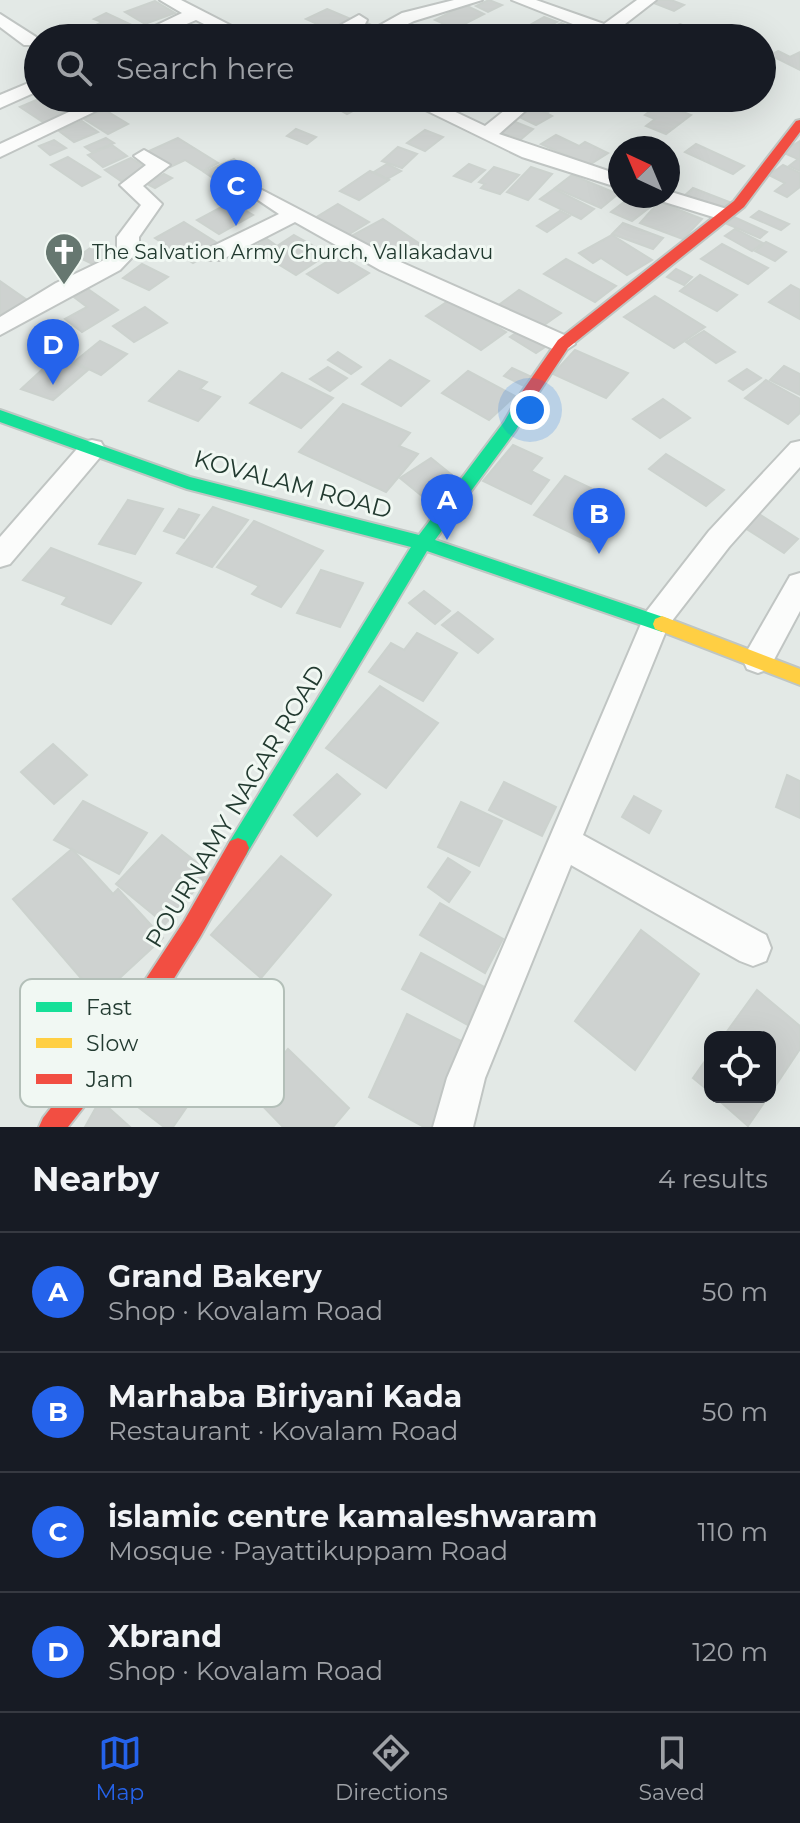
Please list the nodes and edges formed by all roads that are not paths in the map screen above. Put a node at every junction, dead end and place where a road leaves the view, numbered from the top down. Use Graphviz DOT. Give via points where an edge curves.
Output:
graph roads {
  1 [pos="168,0"];
  2 [pos="474,0"];
  3 [pos="520,0"];
  4 [pos="648,0"];
  5 [pos="195,14"];
  6 [pos="0,19"];
  7 [pos="359,20"];
  8 [pos="172,24"];
  9 [pos="216,24"];
  10 [pos="352,24"];
  11 [pos="394,24"];
  12 [pos="576,24"];
  13 [pos="614,24"];
  14 [pos="24,37"];
  15 [pos="24,91"];
  16 [pos="0,102"];
  17 [pos="84,112"];
  18 [pos="444,112"];
  19 [pos="514,112"];
  20 [pos="799,126"];
  21 [pos="486,135"];
  22 [pos="0,151"];
  23 [pos="144,156"];
  24 [pos="608,178"];
  25 [pos="262,196"];
  26 [pos="680,201"];
  27 [pos="295,214"];
  28 [pos="723,214"];
  29 [pos="213,255"];
  30 [pos="0,327"];
  31 [pos="563,344"];
  32 [pos="0,416"];
  33 [pos="92,449"];
  34 [pos="800,450"];
  35 [pos="423,543"];
  36 [pos="0,556"];
  37 [pos="800,584"];
  38 [pos="656,620"];
  39 [pos="758,660"];
  40 [pos="800,677"];
  41 [pos="563,842"];
  42 [pos="753,948"];
  43 [pos="160,979"];
  44 [pos="68,1107"];
  45 [pos="52,1127"];
  46 [pos="453,1127"];
  1 -- 5 [label="street"];
  2 -- 11 [label="street"];
  3 -- 12 [label="street"];
  4 -- 13 [label="street"];
  5 -- 8 [label="street"];
  5 -- 9 [label="street"];
  6 -- 14 [label="street"];
  7 -- 10 [label="street"];
  15 -- 16 [label="street"];
  17 -- 22 [label="street"];
  18 -- 21 [label="street"];
  19 -- 21 [label="street"];
  20 -- 28 [label="street, POURNAMY NAGAR ROAD" via="739,204"];
  21 -- 24 [label="street"];
  23 -- 30 [label="street" via="160,165 130,185 152,204 128,237 128,250 112,265"];
  25 -- 27 [label="street"];
  26 -- 28 [label="street"];
  27 -- 29 [label="street"];
  27 -- 31 [label="street" via="388,265"];
  28 -- 31 [label="street, POURNAMY NAGAR ROAD"];
  31 -- 35 [label="street, POURNAMY NAGAR ROAD" via="474,479"];
  32 -- 33 [label="street, KOVALAM ROAD"];
  33 -- 35 [label="street, KOVALAM ROAD" via="187,483"];
  33 -- 36 [label="street"];
  34 -- 38 [label="street" via="719,539"];
  35 -- 38 [label="street, KOVALAM ROAD"];
  35 -- 43 [label="street, POURNAMY NAGAR ROAD"];
  37 -- 39 [label="street"];
  38 -- 39 [label="street, KOVALAM ROAD"];
  38 -- 41 [label="street"];
  39 -- 40 [label="street, KOVALAM ROAD"];
  41 -- 42 [label="street"];
  41 -- 46 [label="street" via="466,1078"];
  44 -- 45 [label="street, POURNAMY NAGAR ROAD"];
}
